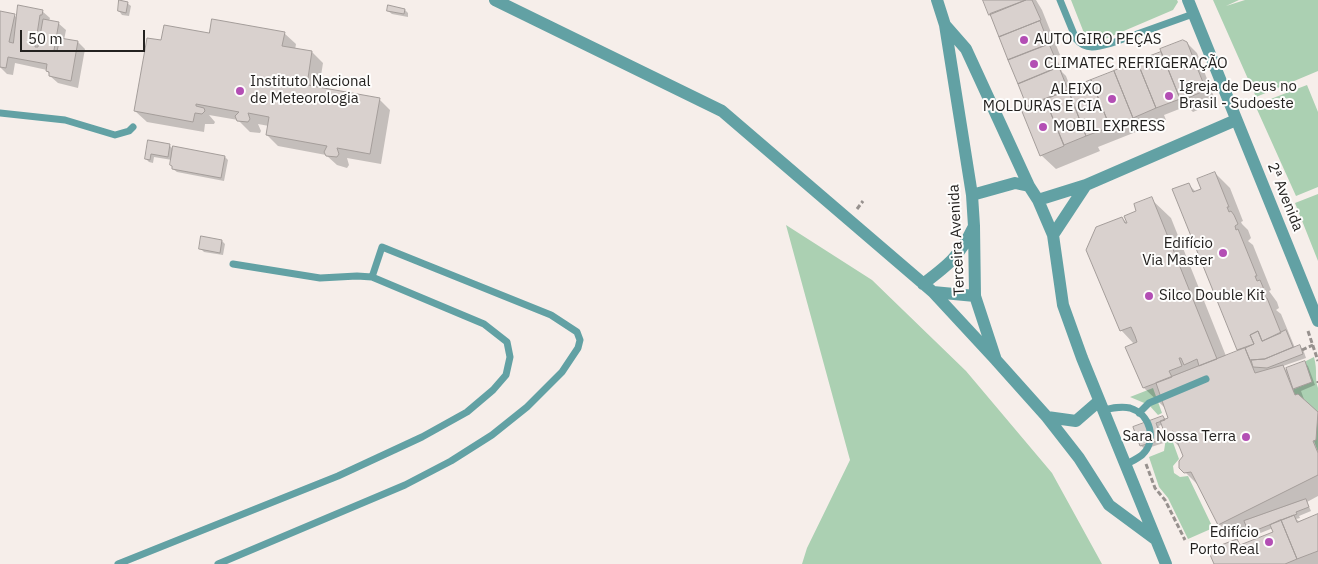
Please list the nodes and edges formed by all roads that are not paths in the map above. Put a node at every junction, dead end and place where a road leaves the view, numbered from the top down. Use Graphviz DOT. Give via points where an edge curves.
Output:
graph roads {
  1 [pos="495,0"];
  2 [pos="937,0"];
  3 [pos="1060,0"];
  4 [pos="1188,0"];
  5 [pos="1193,14"];
  6 [pos="945,25"];
  7 [pos="0,113"];
  8 [pos="1236,120"];
  9 [pos="133,126"];
  10 [pos="1086,185"];
  11 [pos="1028,186"];
  12 [pos="972,195"];
  13 [pos="1038,200"];
  14 [pos="974,226"];
  15 [pos="1053,236"];
  16 [pos="233,264"];
  17 [pos="372,277"];
  18 [pos="923,284"];
  19 [pos="933,292"];
  20 [pos="975,296"];
  21 [pos="1318,321"];
  22 [pos="996,360"];
  23 [pos="1206,379"];
  24 [pos="1101,406"];
  25 [pos="1140,413"];
  26 [pos="1047,417"];
  27 [pos="1125,465"];
  28 [pos="1155,539"];
  29 [pos="118,564"];
  30 [pos="218,564"];
  31 [pos="1166,564"];
  1 -- 18 [label="street" via="722,111"];
  2 -- 6 [label="street, Terceira Avenida"];
  3 -- 5 [label="lane" via="1076,39 1086,47 1112,43"];
  4 -- 5 [label="street, 2ª Avenida"];
  5 -- 8 [label="street, 2ª Avenida"];
  6 -- 11 [label="street, Terceira Avenida" via="966,49"];
  6 -- 12 [label="street, Terceira Avenida"];
  7 -- 9 [label="lane" via="65,120 115,135 129,131"];
  8 -- 10 [label="street"];
  8 -- 21 [label="street, 2ª Avenida"];
  10 -- 13 [label="street"];
  10 -- 15 [label="street"];
  11 -- 12 [label="street" via="1015,183"];
  11 -- 13 [label="street, Terceira Avenida"];
  12 -- 14 [label="street, Terceira Avenida"];
  13 -- 15 [label="street, Terceira Avenida"];
  14 -- 18 [label="street" via="964,248 950,264"];
  14 -- 20 [label="street, Terceira Avenida"];
  15 -- 24 [label="street, Terceira Avenida" via="1063,305"];
  16 -- 17 [label="lane" via="320,278"];
  17 -- 29 [label="lane" via="484,324 507,342 510,357 506,375 466,412 422,438 338,476"];
  17 -- 30 [label="lane" via="382,247 551,314 577,332 578,348 562,372 527,407 451,462 405,485"];
  18 -- 19 [label="street"];
  19 -- 20 [label="street"];
  19 -- 22 [label="street"];
  20 -- 22 [label="street, Terceira Avenida"];
  22 -- 26 [label="street, Terceira Avenida"];
  23 -- 25 [label="lane" via="1149,403"];
  24 -- 25 [label="lane" via="1130,408"];
  24 -- 26 [label="street" via="1076,421"];
  24 -- 27 [label="street, Terceira Avenida"];
  25 -- 27 [label="lane" via="1149,425 1151,435 1142,454"];
  26 -- 28 [label="street, Terceira Avenida" via="1079,458 1109,505"];
  27 -- 28 [label="street, Terceira Avenida"];
  28 -- 31 [label="street, Terceira Avenida"];
}
